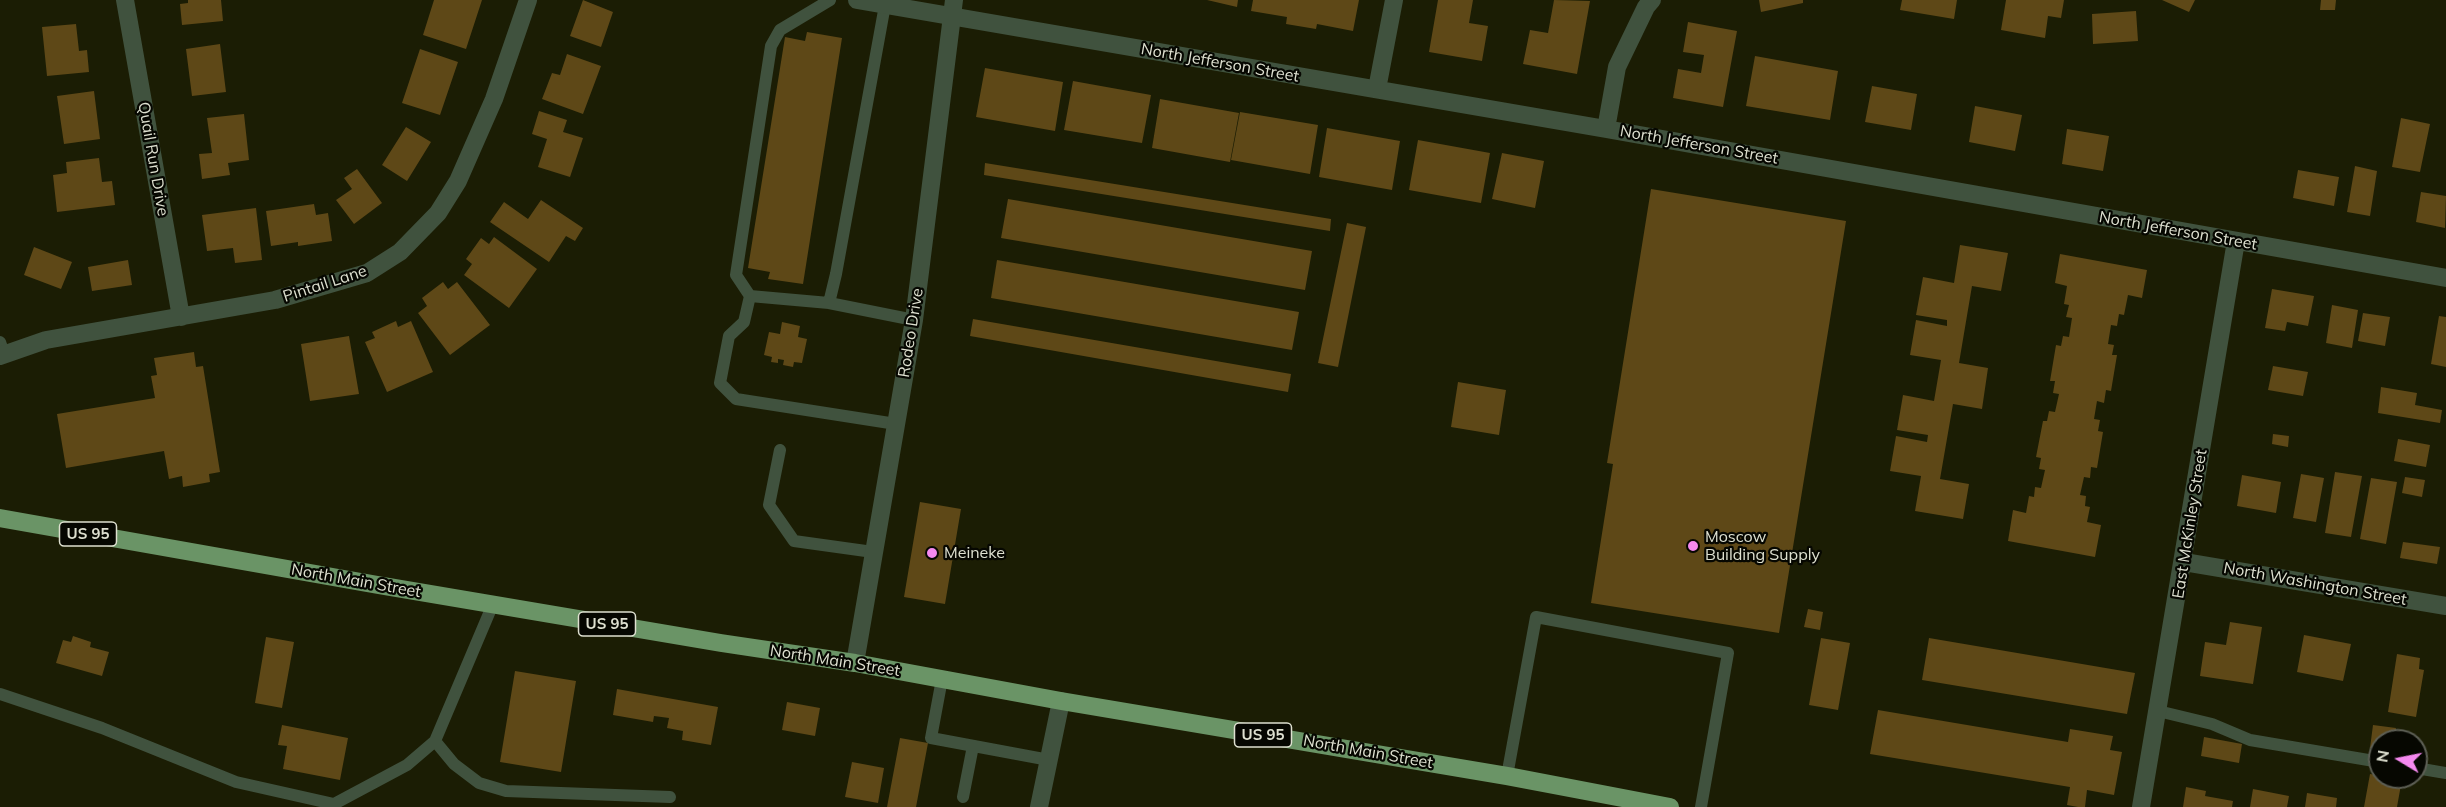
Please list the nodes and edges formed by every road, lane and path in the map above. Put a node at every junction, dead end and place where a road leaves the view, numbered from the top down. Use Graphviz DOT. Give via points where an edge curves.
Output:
graph roads {
  1 [pos="125,0"];
  2 [pos="528,0"];
  3 [pos="831,0"];
  4 [pos="857,0"];
  5 [pos="1394,0"];
  6 [pos="1652,0"];
  7 [pos="885,5"];
  8 [pos="953,8"];
  9 [pos="1377,89"];
  10 [pos="1606,129"];
  11 [pos="2236,242"];
  12 [pos="2446,278"];
  13 [pos="750,296"];
  14 [pos="829,303"];
  15 [pos="181,317"];
  16 [pos="915,320"];
  17 [pos="1,351"];
  18 [pos="896,424"];
  19 [pos="780,450"];
  20 [pos="0,519"];
  21 [pos="873,552"];
  22 [pos="2184,562"];
  23 [pos="493,604"];
  24 [pos="2446,606"];
  25 [pos="855,663"];
  26 [pos="942,679"];
  27 [pos="0,694"];
  28 [pos="1060,701"];
  29 [pos="2158,711"];
  30 [pos="435,741"];
  31 [pos="973,746"];
  32 [pos="1049,759"];
  33 [pos="2368,760"];
  34 [pos="2428,770"];
  35 [pos="2446,773"];
  36 [pos="1507,776"];
  37 [pos="963,796"];
  38 [pos="670,797"];
  39 [pos="1040,807"];
  40 [pos="1670,807"];
  41 [pos="1701,807"];
  42 [pos="2142,807"];
  1 -- 15 [label="street, Quail Run Drive"];
  2 -- 15 [label="street, Pintail Lane" via="494,99 458,181 438,213 400,252 367,273 337,283 275,300"];
  3 -- 13 [label="lane" via="780,30 771,46 736,275"];
  4 -- 7 [label="street, North Jefferson Street"];
  5 -- 9 [label="street"];
  6 -- 10 [label="street" via="1617,67"];
  7 -- 8 [label="street, North Jefferson Street"];
  7 -- 14 [label="lane"];
  8 -- 9 [label="street, North Jefferson Street"];
  8 -- 16 [label="street, Rodeo Drive"];
  9 -- 10 [label="street, North Jefferson Street"];
  10 -- 11 [label="street, North Jefferson Street"];
  11 -- 12 [label="street, North Jefferson Street"];
  11 -- 22 [label="street, East McKinley Street"];
  13 -- 14 [label="lane"];
  13 -- 18 [label="lane" via="744,322 729,336 720,383 736,399"];
  14 -- 16 [label="lane"];
  15 -- 17 [label="street, Pintail Lane"];
  16 -- 18 [label="street, Rodeo Drive"];
  18 -- 21 [label="street, Rodeo Drive"];
  19 -- 21 [label="lane" via="769,505 794,541"];
  20 -- 23 [label="highway, North Main Street / US 95"];
  21 -- 25 [label="street, Rodeo Drive"];
  22 -- 24 [label="street, North Washington Street"];
  22 -- 29 [label="street, East McKinley Street"];
  23 -- 25 [label="highway, North Main Street / US 95"];
  23 -- 30 [label="lane"];
  25 -- 26 [label="highway, North Main Street / US 95"];
  26 -- 28 [label="highway, North Main Street / US 95"];
  26 -- 31 [label="lane" via="931,738"];
  27 -- 30 [label="lane" via="102,728 236,782 334,804 407,765"];
  28 -- 32 [label="street"];
  28 -- 36 [label="highway, North Main Street / US 95"];
  29 -- 33 [label="lane" via="2212,724 2250,740"];
  29 -- 42 [label="street, East McKinley Street"];
  30 -- 38 [label="lane" via="454,764 479,783 506,791"];
  31 -- 32 [label="lane"];
  31 -- 37 [label="lane"];
  32 -- 39 [label="street"];
  34 -- 35 [label="lane"];
  36 -- 40 [label="highway, North Main Street / US 95"];
  36 -- 41 [label="lane" via="1536,617 1728,653"];
}
